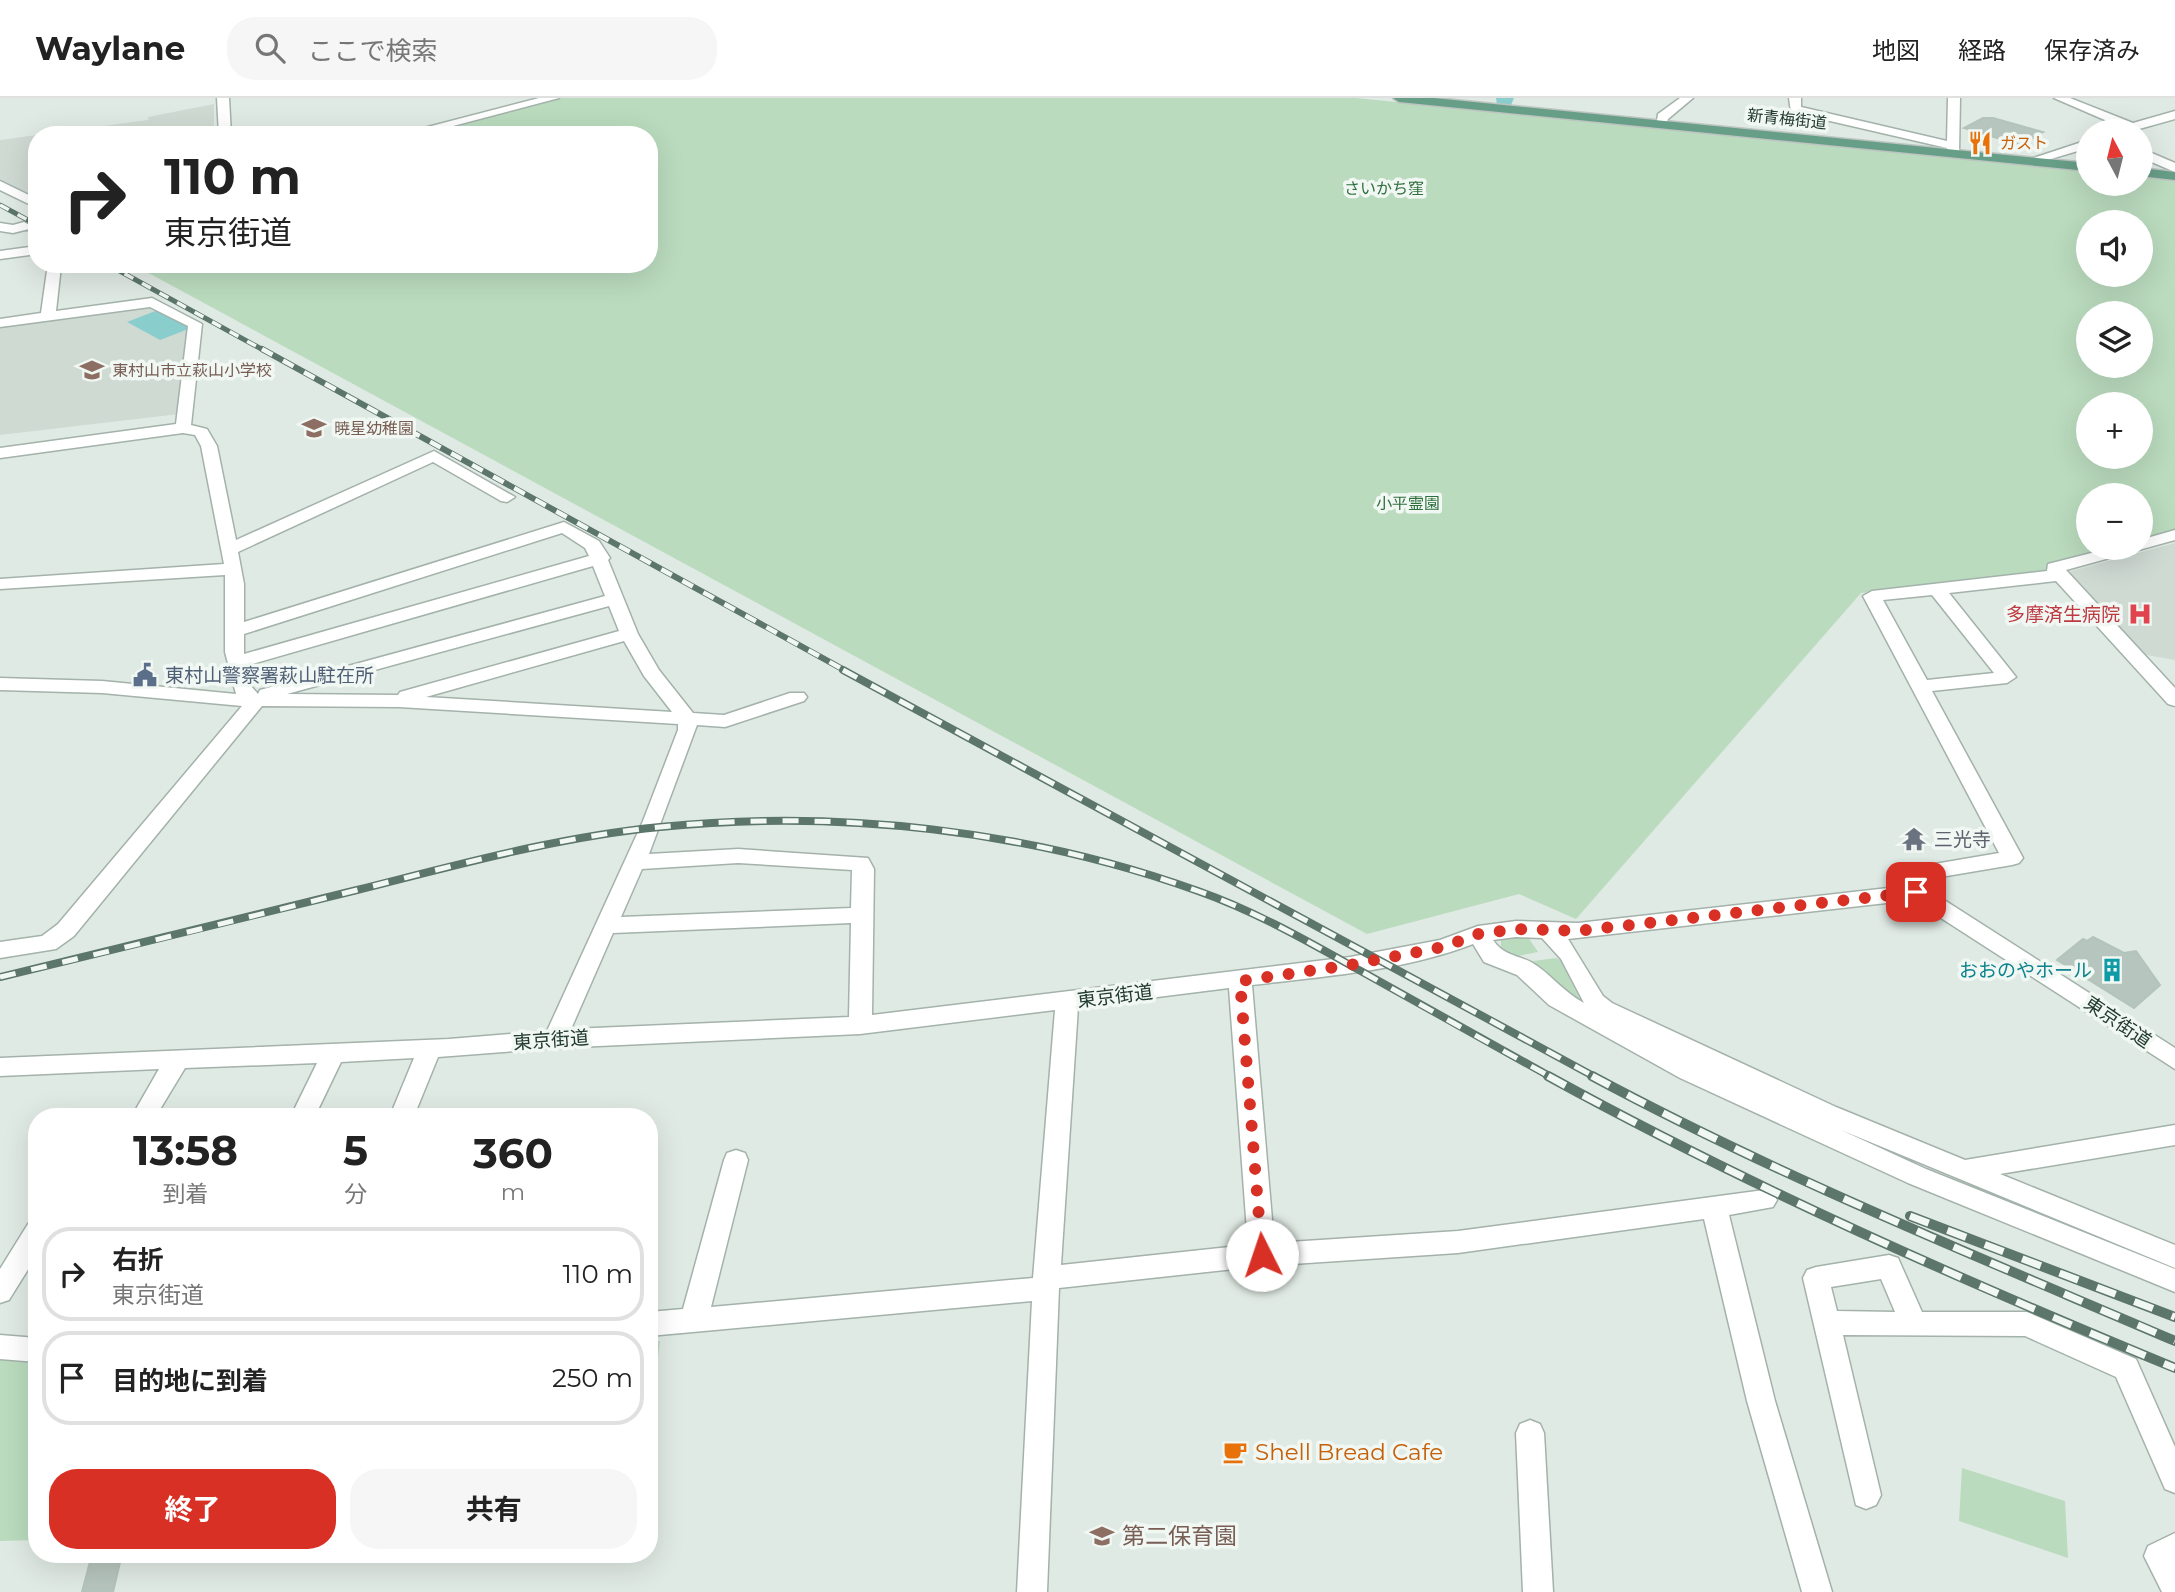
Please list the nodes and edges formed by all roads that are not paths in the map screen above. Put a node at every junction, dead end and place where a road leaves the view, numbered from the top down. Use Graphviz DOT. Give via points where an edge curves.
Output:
graph roads {
  1 [pos="223,98"];
  2 [pos="553,98"];
  3 [pos="1399,98"];
  4 [pos="1687,98"];
  5 [pos="1954,98"];
  6 [pos="2060,98"];
  7 [pos="1442,100"];
  8 [pos="2175,115"];
  9 [pos="1792,118"];
  10 [pos="2104,119"];
  11 [pos="2153,121"];
  12 [pos="1660,124"];
  13 [pos="225,126"];
  14 [pos="439,126"];
  15 [pos="2076,148"];
  16 [pos="1953,150"];
  17 [pos="2153,158"];
  18 [pos="2030,161"];
  19 [pos="2076,166"];
  20 [pos="2175,168"];
  21 [pos="2153,173"];
  22 [pos="2175,176"];
  23 [pos="0,185"];
  24 [pos="28,199"];
  25 [pos="12,228"];
  26 [pos="28,251"];
  27 [pos="5,254"];
  28 [pos="53,273"];
  29 [pos="48,316"];
  30 [pos="0,323"];
  31 [pos="183,428"];
  32 [pos="0,453"];
  33 [pos="507,497"];
  34 [pos="2175,535"];
  35 [pos="2153,541"];
  36 [pos="228,550"];
  37 [pos="601,558"];
  38 [pos="2084,560"];
  39 [pos="234,569"];
  40 [pos="2058,575"];
  41 [pos="0,583"];
  42 [pos="1938,590"];
  43 [pos="616,598"];
  44 [pos="236,631"];
  45 [pos="629,634"];
  46 [pos="237,662"];
  47 [pos="0,684"];
  48 [pos="1919,687"];
  49 [pos="797,698"];
  50 [pos="252,700"];
  51 [pos="2175,700"];
  52 [pos="399,701"];
  53 [pos="687,718"];
  54 [pos="633,862"];
  55 [pos="1918,882"];
  56 [pos="860,915"];
  57 [pos="605,926"];
  58 [pos="1548,930"];
  59 [pos="1478,934"];
  60 [pos="0,950"];
  61 [pos="1240,981"];
  62 [pos="1067,1001"];
  63 [pos="860,1025"];
  64 [pos="555,1039"];
  65 [pos="430,1048"];
  66 [pos="334,1051"];
  67 [pos="178,1059"];
  68 [pos="2175,1060"];
  69 [pos="0,1067"];
  70 [pos="149,1108"];
  71 [pos="307,1108"];
  72 [pos="405,1108"];
  73 [pos="2175,1135"];
  74 [pos="736,1160"];
  75 [pos="1962,1171"];
  76 [pos="1917,1176"];
  77 [pos="1765,1200"];
  78 [pos="1714,1207"];
  79 [pos="28,1247"];
  80 [pos="1262,1255"];
  81 [pos="2175,1257"];
  82 [pos="2175,1281"];
  83 [pos="1046,1283"];
  84 [pos="0,1292"];
  85 [pos="694,1320"];
  86 [pos="658,1323"];
  87 [pos="1828,1323"];
  88 [pos="1913,1323"];
  89 [pos="0,1347"];
  90 [pos="28,1349"];
  91 [pos="1530,1433"];
  92 [pos="2175,1479"];
  93 [pos="1866,1494"];
  94 [pos="2175,1547"];
  95 [pos="2175,1585"];
  96 [pos="1032,1592"];
  97 [pos="1538,1592"];
  98 [pos="1817,1592"];
  1 -- 13 [label="street"];
  2 -- 14 [label="street"];
  3 -- 7 [label="main road, 新青梅街道"];
  4 -- 12 [label="street" via="1662,117"];
  5 -- 16 [label="street"];
  6 -- 10 [label="street"];
  7 -- 12 [label="main road, 新青梅街道"];
  8 -- 11 [label="street"];
  9 -- 12 [label="main road, 新青梅街道"];
  9 -- 16 [label="main road, 新青梅街道"];
  9 -- 16 [label="street"];
  15 -- 18 [label="street"];
  16 -- 18 [label="main road, 新青梅街道"];
  17 -- 20 [label="street"];
  18 -- 19 [label="main road, 新青梅街道"];
  21 -- 22 [label="main road"];
  23 -- 24 [label="street"];
  25 -- 27 [label="street"];
  26 -- 27 [label="street"];
  28 -- 29 [label="street"];
  29 -- 30 [label="street"];
  29 -- 31 [label="street" via="152,302 195,324"];
  31 -- 32 [label="street"];
  31 -- 36 [label="street" via="201,432 209,446"];
  33 -- 36 [label="street" via="434,456"];
  34 -- 35 [label="street"];
  36 -- 39 [label="street"];
  37 -- 43 [label="street"];
  37 -- 44 [label="street" via="593,545 564,527"];
  37 -- 46 [label="street"];
  38 -- 40 [label="street" via="2054,568"];
  39 -- 41 [label="street"];
  39 -- 44 [label="street"];
  40 -- 42 [label="street"];
  40 -- 51 [label="street"];
  42 -- 48 [label="street" via="1872,596"];
  42 -- 48 [label="street" via="2007,677"];
  43 -- 45 [label="street"];
  43 -- 50 [label="street"];
  44 -- 46 [label="street"];
  45 -- 52 [label="street"];
  45 -- 53 [label="street"];
  46 -- 50 [label="street" via="239,683"];
  47 -- 50 [label="street"];
  48 -- 55 [label="street" via="2012,858"];
  49 -- 53 [label="street" via="725,721"];
  50 -- 52 [label="street"];
  50 -- 60 [label="street" via="66,930 48,943"];
  52 -- 53 [label="street"];
  53 -- 54 [label="street" via="679,759"];
  54 -- 56 [label="street" via="738,856 860,863"];
  54 -- 57 [label="street"];
  55 -- 58 [label="street, 東京街道" via="1578,931"];
  55 -- 68 [label="street, 東京街道"];
  56 -- 57 [label="street"];
  56 -- 63 [label="street"];
  57 -- 64 [label="street"];
  58 -- 59 [label="street, 東京街道"];
  58 -- 75 [label="street" via="1604,1009"];
  59 -- 61 [label="street, 東京街道" via="1443,947"];
  59 -- 76 [label="street" via="1492,956 1525,969 1557,999 1602,1026 1712,1083"];
  61 -- 62 [label="street, 東京街道"];
  61 -- 80 [label="street"];
  62 -- 63 [label="street, 東京街道"];
  62 -- 83 [label="street"];
  63 -- 64 [label="street, 東京街道"];
  64 -- 65 [label="street, 東京街道"];
  65 -- 66 [label="street, 東京街道"];
  65 -- 72 [label="street"];
  66 -- 67 [label="street, 東京街道"];
  66 -- 71 [label="street"];
  67 -- 69 [label="street, 東京街道"];
  67 -- 70 [label="street"];
  73 -- 75 [label="street"];
  74 -- 85 [label="street"];
  75 -- 76 [label="street"];
  75 -- 81 [label="street"];
  76 -- 82 [label="street"];
  77 -- 78 [label="street"];
  78 -- 80 [label="street" via="1458,1242"];
  78 -- 98 [label="street" via="1740,1326"];
  79 -- 84 [label="street"];
  80 -- 83 [label="street"];
  83 -- 85 [label="street"];
  83 -- 96 [label="street"];
  85 -- 86 [label="street"];
  87 -- 88 [label="street"];
  87 -- 88 [label="street" via="1816,1278 1889,1266"];
  87 -- 93 [label="street"];
  88 -- 92 [label="street" via="2028,1324 2126,1368"];
  89 -- 90 [label="street"];
  91 -- 97 [label="street"];
  94 -- 95 [label="street" via="2159,1556"];
}
